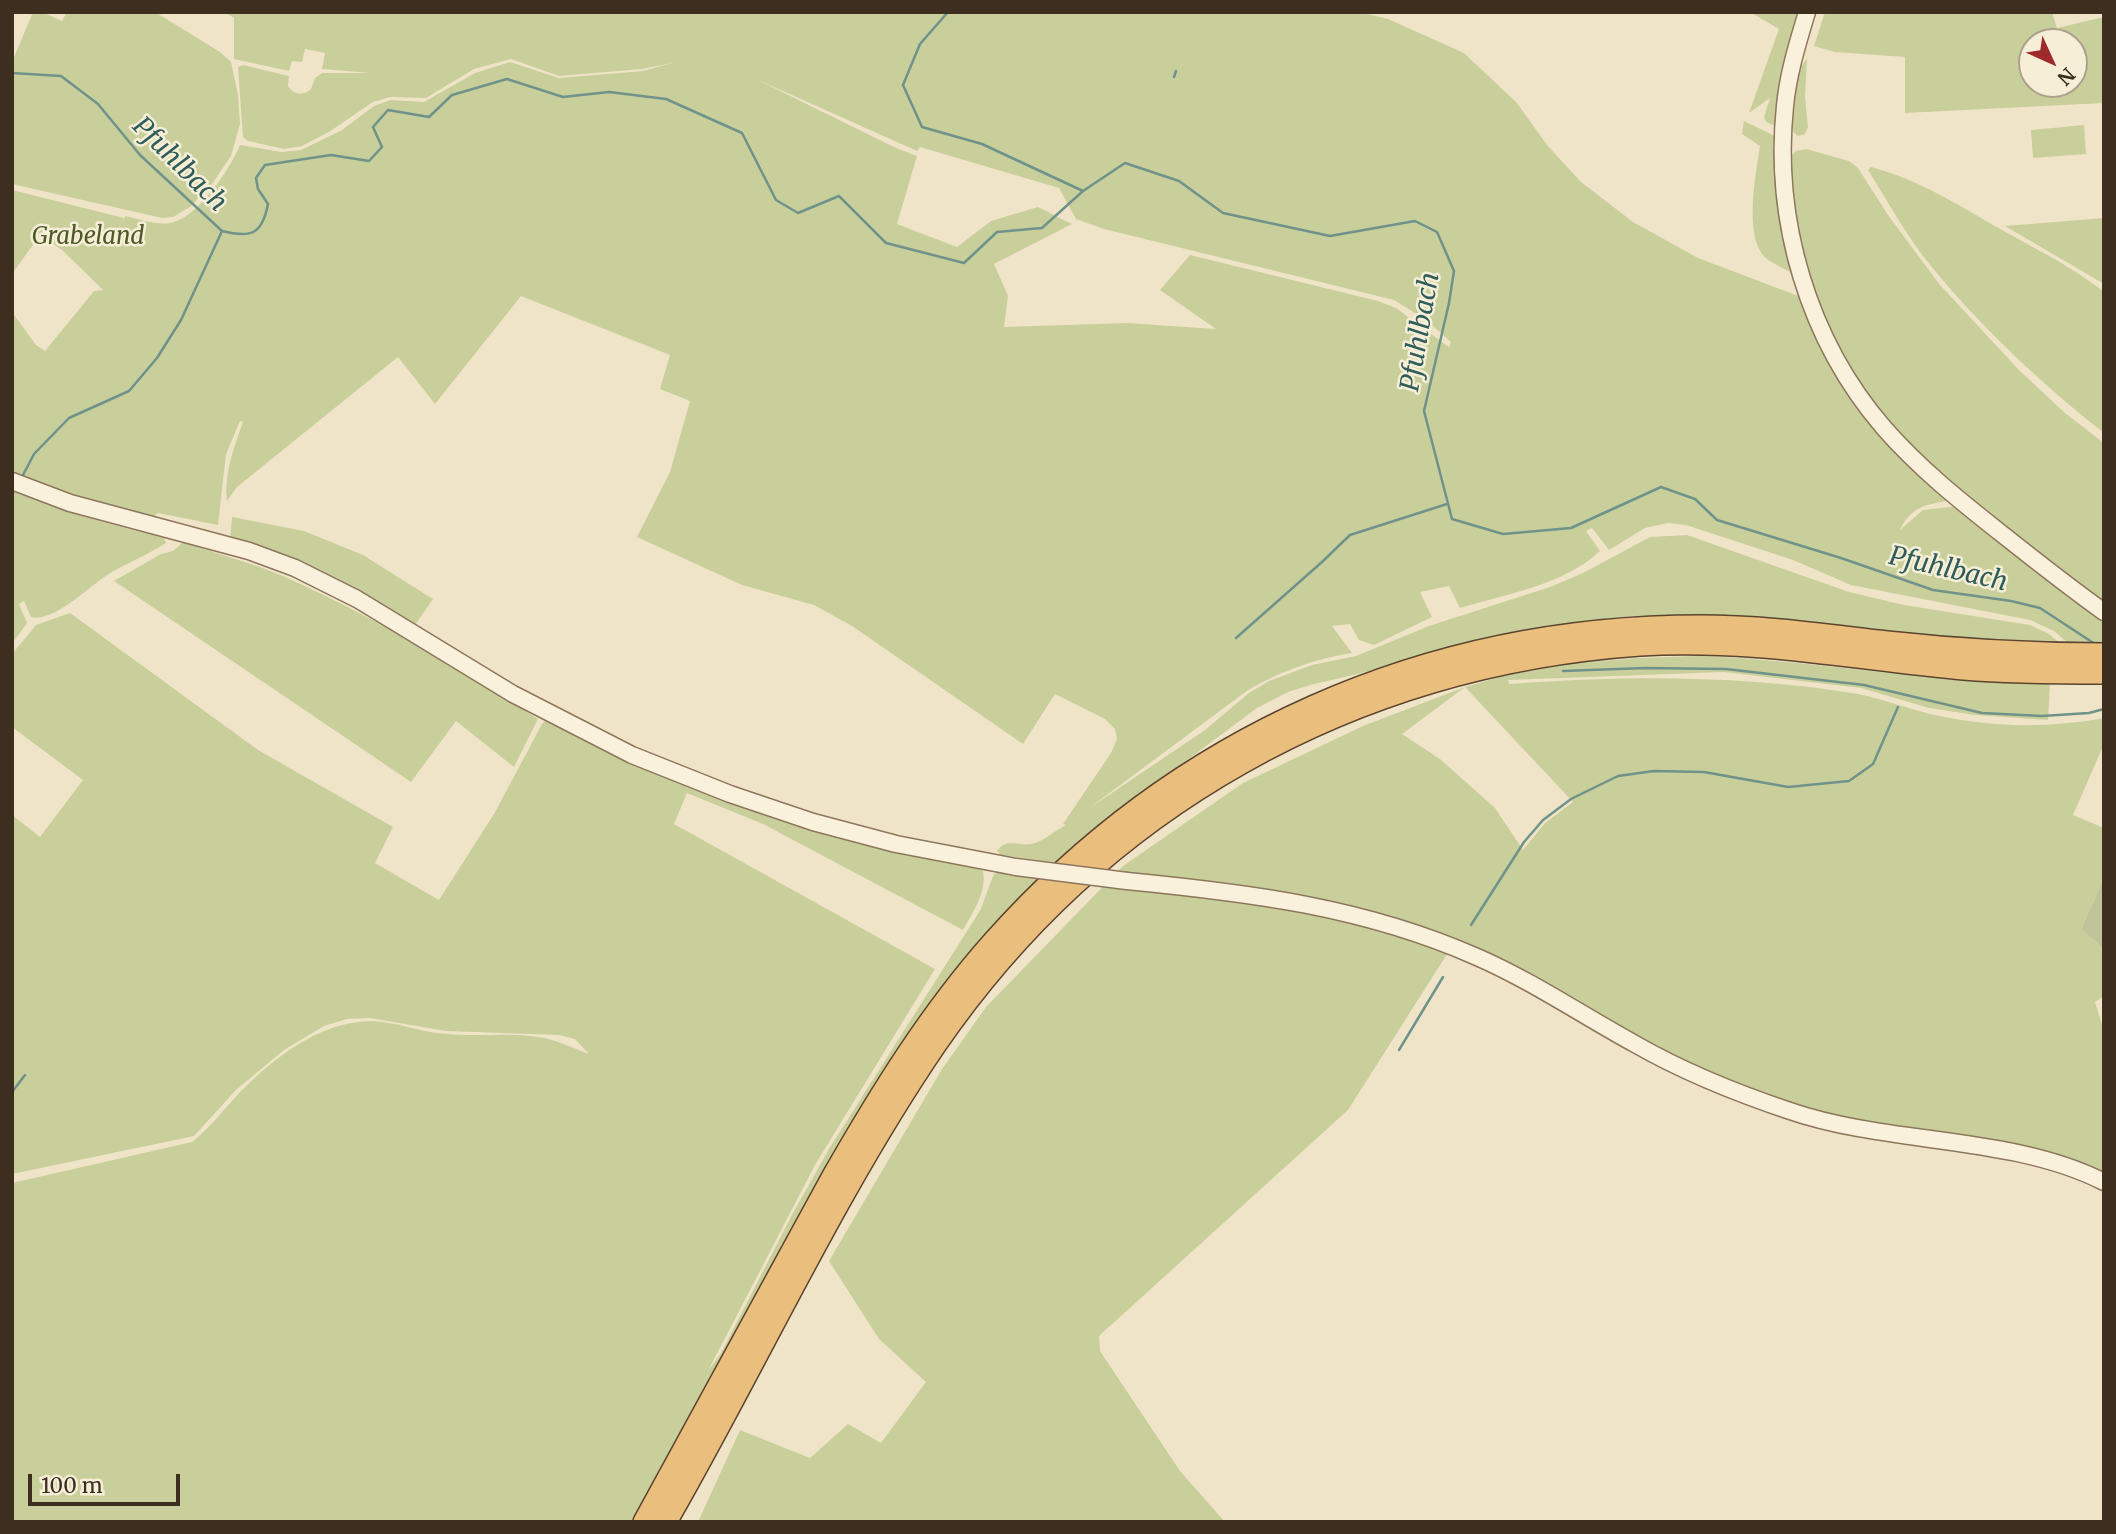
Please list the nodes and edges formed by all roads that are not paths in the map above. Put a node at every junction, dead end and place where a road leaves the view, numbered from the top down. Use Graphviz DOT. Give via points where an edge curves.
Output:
graph roads {
  1 [pos="1807,12"];
  2 [pos="12,481"];
  3 [pos="2104,612"];
  4 [pos="2104,654"];
  5 [pos="2033,663"];
  6 [pos="2104,673"];
  7 [pos="2104,1182"];
  8 [pos="644,1522"];
  9 [pos="666,1522"];
  1 -- 3 [label="street" via="1785,104 1786,194 1792,240 1819,326 1862,400 1917,463"];
  2 -- 7 [label="street, bridge" via="70,503 249,551 295,569 357,599 513,694 632,755 813,822 896,844 1016,867 1219,890 1349,912 1481,958 1635,1045 1726,1089 1794,1113 1865,1130 2014,1153"];
  4 -- 5 [label="highway"];
  5 -- 6 [label="highway"];
  5 -- 8 [label="highway" via="1940,647 1752,628 1577,633 1480,650 1376,680 1278,722 1214,757 1124,818 1054,878 991,944 941,1007 859,1132"];
  5 -- 9 [label="highway" via="1965,669 1741,646 1643,645 1568,653 1482,668 1358,706 1276,744 1195,790 1072,887 1004,957 940,1039 855,1175"];
}
